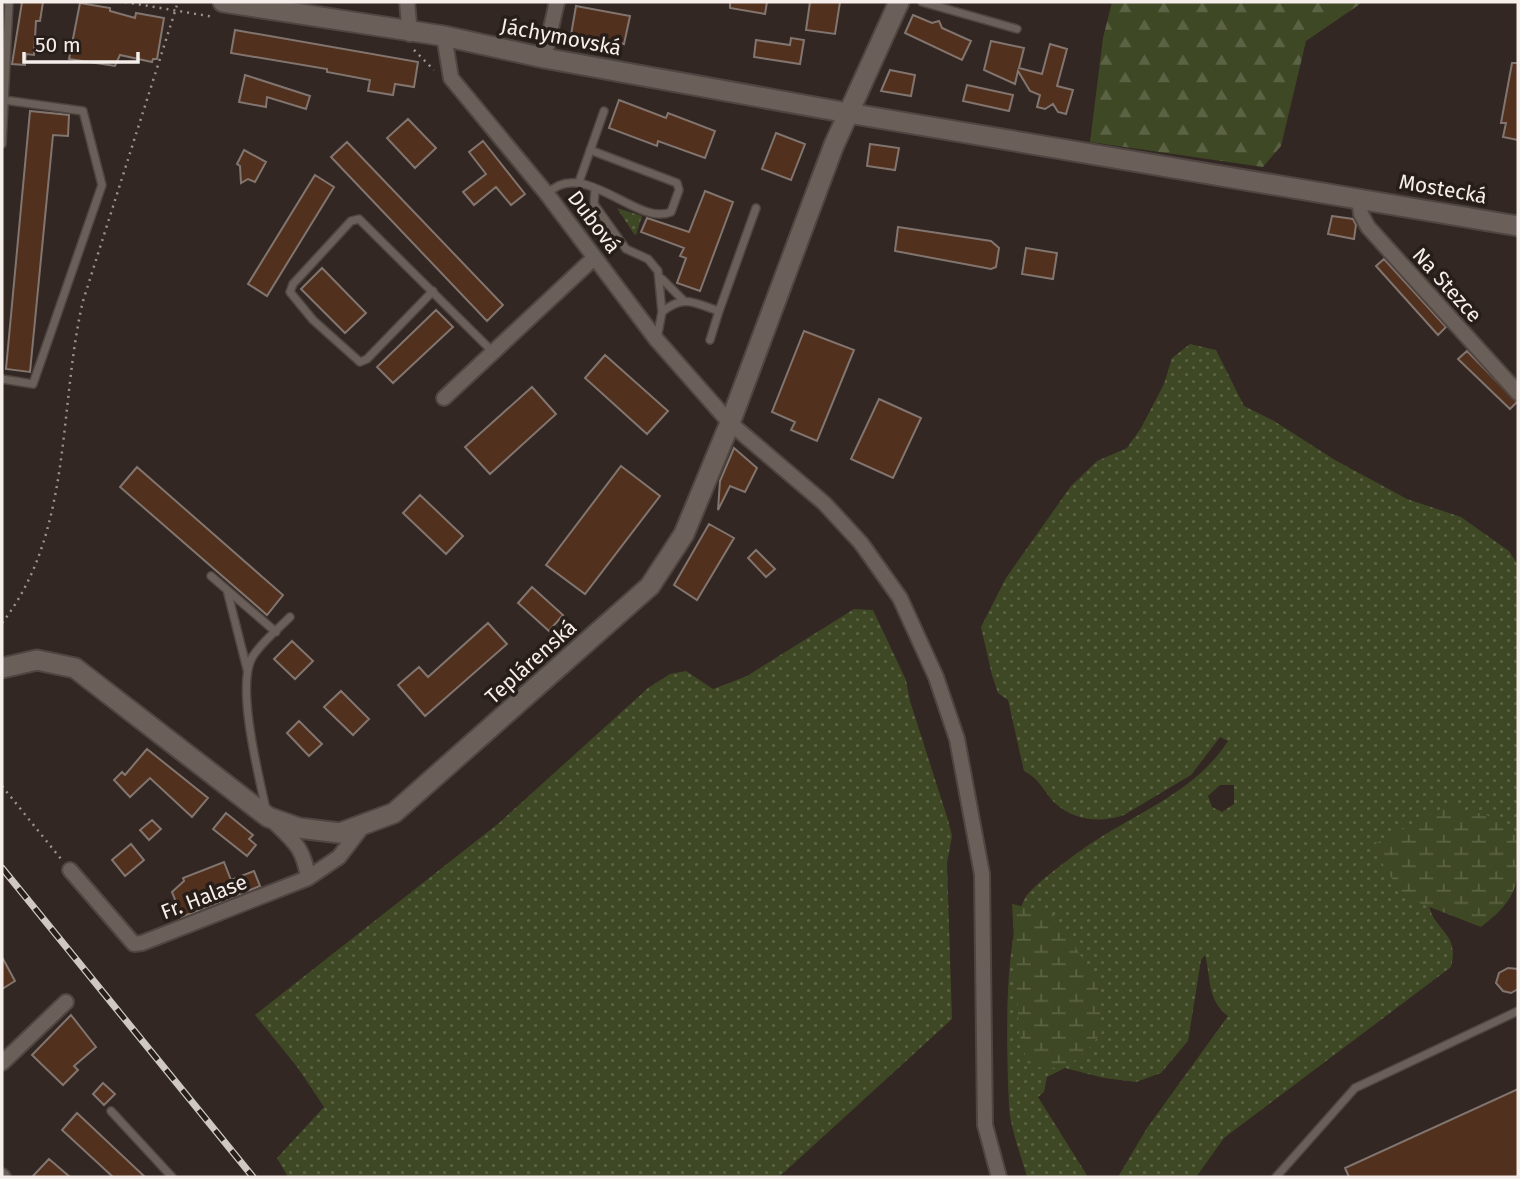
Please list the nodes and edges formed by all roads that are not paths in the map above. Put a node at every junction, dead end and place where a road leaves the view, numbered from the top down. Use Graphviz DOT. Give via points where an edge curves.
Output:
graph roads {
  1 [pos="9,2"];
  2 [pos="407,2"];
  3 [pos="557,2"];
  4 [pos="899,2"];
  5 [pos="922,2"];
  6 [pos="219,9"];
  7 [pos="1017,29"];
  8 [pos="444,36"];
  9 [pos="5,40"];
  10 [pos="412,42"];
  11 [pos="544,58"];
  12 [pos="4,100"];
  13 [pos="604,111"];
  14 [pos="848,113"];
  15 [pos="2,144"];
  16 [pos="590,150"];
  17 [pos="579,182"];
  18 [pos="595,189"];
  19 [pos="547,194"];
  20 [pos="1359,198"];
  21 [pos="756,208"];
  22 [pos="1518,226"];
  23 [pos="594,258"];
  24 [pos="661,279"];
  25 [pos="433,291"];
  26 [pos="684,300"];
  27 [pos="719,311"];
  28 [pos="662,312"];
  29 [pos="656,339"];
  30 [pos="710,340"];
  31 [pos="493,352"];
  32 [pos="2,379"];
  33 [pos="1518,393"];
  34 [pos="444,398"];
  35 [pos="730,423"];
  36 [pos="211,576"];
  37 [pos="227,590"];
  38 [pos="290,617"];
  39 [pos="276,632"];
  40 [pos="2,668"];
  41 [pos="248,670"];
  42 [pos="268,817"];
  43 [pos="362,827"];
  44 [pos="70,870"];
  45 [pos="309,878"];
  46 [pos="66,1002"];
  47 [pos="1518,1012"];
  48 [pos="2,1063"];
  49 [pos="111,1111"];
  50 [pos="172,1177"];
  51 [pos="999,1177"];
  52 [pos="1276,1177"];
  1 -- 9 [label="lane"];
  2 -- 10 [label="street"];
  3 -- 11 [label="street"];
  4 -- 14 [label="street, Teplárenská"];
  5 -- 7 [label="lane"];
  6 -- 10 [label="street, Jáchymovská"];
  8 -- 10 [label="street, Jáchymovská"];
  8 -- 11 [label="street, Jáchymovská"];
  8 -- 19 [label="street, Dubová" via="451,78"];
  9 -- 12 [label="lane"];
  11 -- 14 [label="street, Jáchymovská"];
  12 -- 15 [label="lane"];
  12 -- 32 [label="lane" via="83,111 102,186 33,384"];
  13 -- 16 [label="lane"];
  14 -- 20 [label="street, Jáchymovská"];
  14 -- 35 [label="street, Teplárenská"];
  16 -- 17 [label="lane"];
  16 -- 18 [label="lane" via="677,183 679,190 671,212 665,215"];
  17 -- 18 [label="lane"];
  17 -- 19 [label="lane" via="555,186"];
  18 -- 24 [label="lane" via="594,204 626,249 648,259"];
  19 -- 23 [label="street, Dubová"];
  20 -- 22 [label="street, Mostecká"];
  20 -- 33 [label="street, Na Stezce" via="1368,227"];
  21 -- 27 [label="lane"];
  23 -- 29 [label="street, Dubová"];
  23 -- 31 [label="street"];
  24 -- 26 [label="lane"];
  24 -- 28 [label="lane"];
  25 -- 25 [label="lane" via="360,362 313,320 290,289 354,219 359,219"];
  25 -- 31 [label="lane"];
  26 -- 27 [label="lane"];
  26 -- 28 [label="lane"];
  27 -- 30 [label="lane"];
  28 -- 29 [label="lane"];
  29 -- 35 [label="street, Dubová"];
  31 -- 34 [label="street"];
  35 -- 43 [label="street, Teplárenská" via="684,534 650,586 394,813"];
  35 -- 51 [label="street, Dubová" via="824,503 861,543 900,598 936,677 957,739 982,874 985,1125"];
  36 -- 37 [label="lane"];
  37 -- 39 [label="lane"];
  37 -- 41 [label="lane"];
  38 -- 39 [label="lane"];
  39 -- 41 [label="lane" via="253,656"];
  40 -- 42 [label="street, Teplárenská" via="37,660 75,668"];
  41 -- 42 [label="lane" via="248,718"];
  42 -- 43 [label="street, Teplárenská" via="299,828 340,833"];
  42 -- 45 [label="street" via="296,843 305,857"];
  43 -- 45 [label="street" via="339,857"];
  44 -- 45 [label="street, Fr. Halase" via="134,944"];
  46 -- 48 [label="street"];
  47 -- 52 [label="lane" via="1355,1088"];
  49 -- 50 [label="lane"];
}
